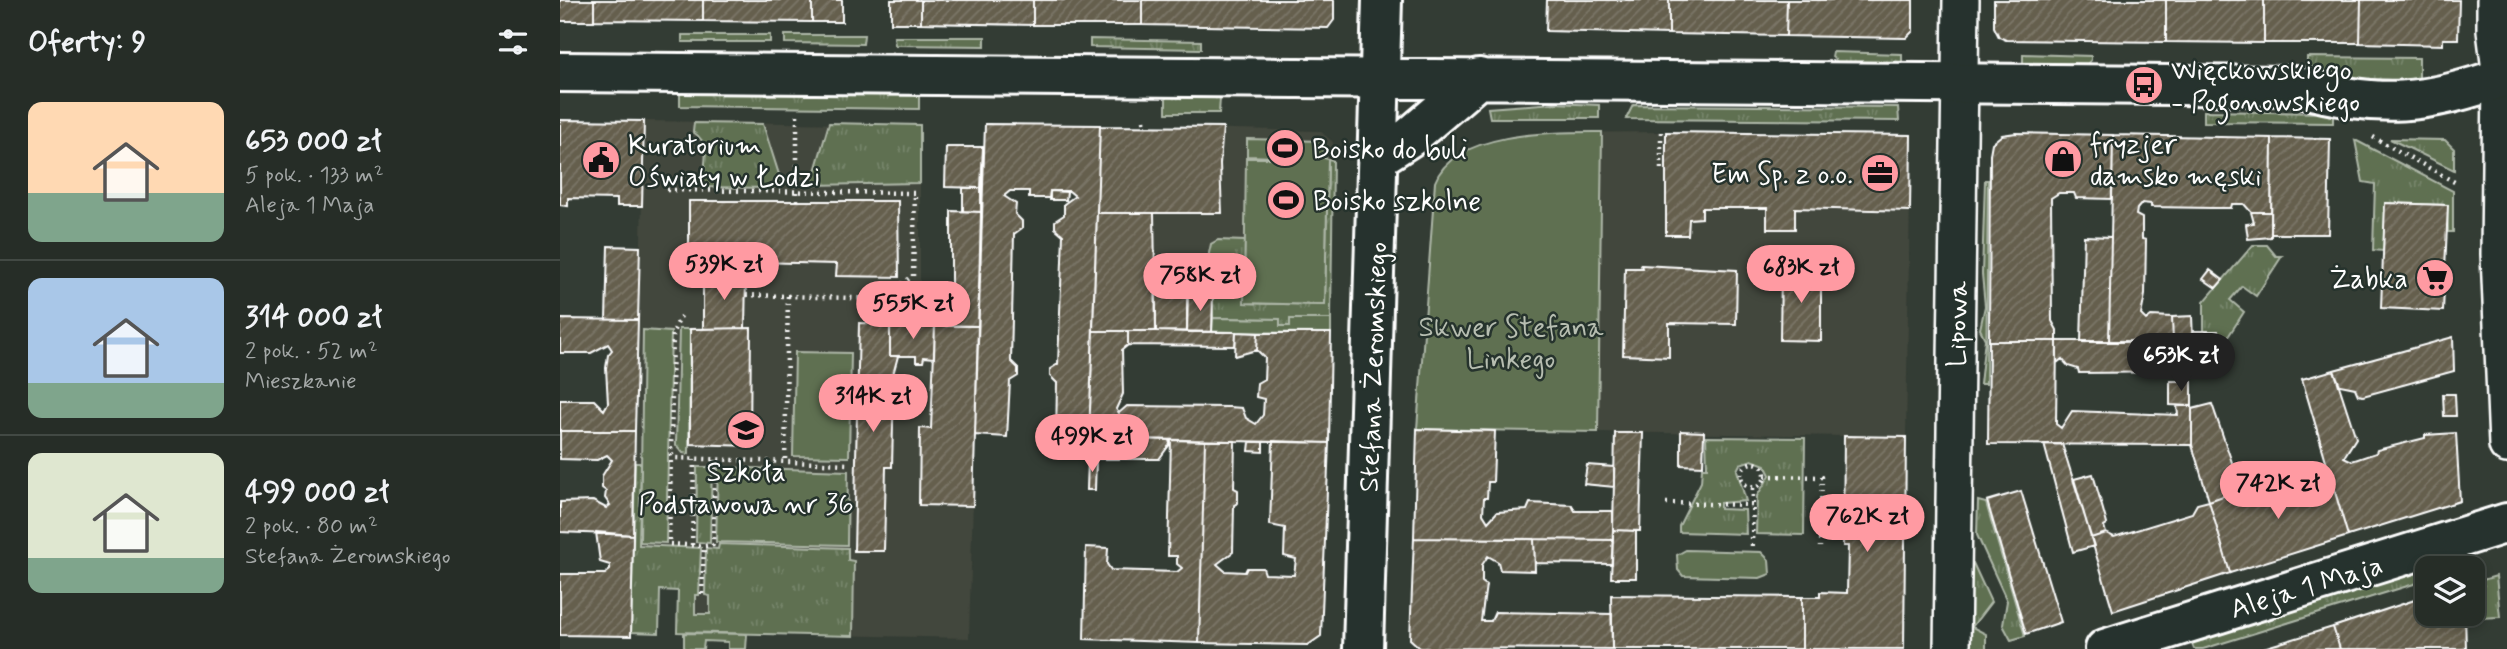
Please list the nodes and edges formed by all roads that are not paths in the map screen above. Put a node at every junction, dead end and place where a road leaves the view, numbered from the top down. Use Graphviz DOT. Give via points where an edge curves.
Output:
graph roads {
  1 [pos="1382,0"];
  2 [pos="1961,0"];
  3 [pos="2495,0"];
  4 [pos="560,72"];
  5 [pos="1381,77"];
  6 [pos="2504,77"];
  7 [pos="1479,78"];
  8 [pos="1960,85"];
  9 [pos="1379,157"];
  10 [pos="2507,445"];
  11 [pos="2507,523"];
  12 [pos="1363,649"];
  13 [pos="1952,649"];
  14 [pos="2105,649"];
  1 -- 5 [label="street, Stefana Żeromskiego"];
  2 -- 8 [label="street, Lipowa"];
  3 -- 6 [label="street"];
  4 -- 5 [label="street"];
  5 -- 7 [label="street"];
  5 -- 9 [label="street, Stefana Żeromskiego"];
  6 -- 8 [label="street" via="2420,101 2354,101 2295,86"];
  6 -- 10 [label="street" via="2499,254"];
  7 -- 8 [label="street"];
  7 -- 9 [label="street" via="1410,137"];
  8 -- 13 [label="street, Lipowa"];
  9 -- 12 [label="street, Stefana Żeromskiego"];
  11 -- 14 [label="street, Aleja 1 Maja"];
}
